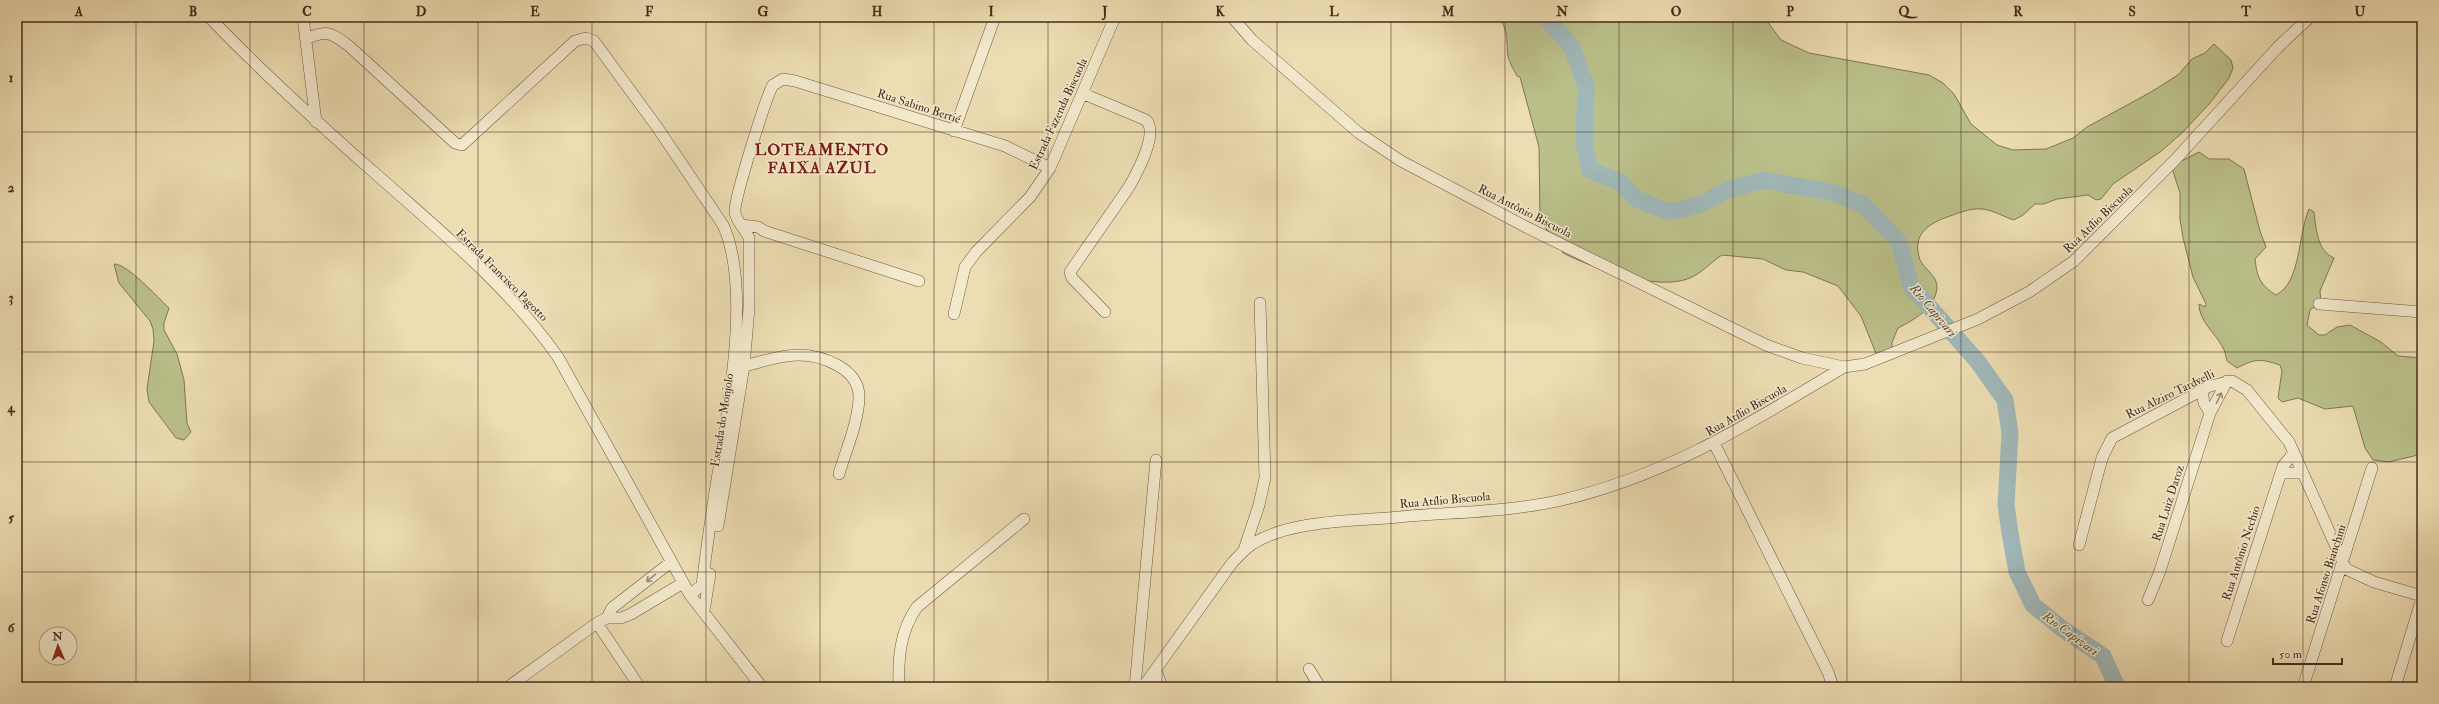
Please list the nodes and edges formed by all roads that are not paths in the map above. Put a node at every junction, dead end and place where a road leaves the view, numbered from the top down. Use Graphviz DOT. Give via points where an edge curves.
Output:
graph roads {
  1 [pos="209,17"];
  2 [pos="303,17"];
  3 [pos="995,17"];
  4 [pos="1115,17"];
  5 [pos="1232,17"];
  6 [pos="2310,17"];
  7 [pos="306,39"];
  8 [pos="778,81"];
  9 [pos="1084,94"];
  10 [pos="316,122"];
  11 [pos="954,131"];
  12 [pos="1050,168"];
  13 [pos="764,231"];
  14 [pos="745,232"];
  15 [pos="919,281"];
  16 [pos="1260,303"];
  17 [pos="2319,304"];
  18 [pos="1104,312"];
  19 [pos="2422,312"];
  20 [pos="954,314"];
  21 [pos="744,366"];
  22 [pos="1844,367"];
  23 [pos="2227,381"];
  24 [pos="2202,392"];
  25 [pos="2210,413"];
  26 [pos="1714,443"];
  27 [pos="2294,453"];
  28 [pos="1156,460"];
  29 [pos="2372,468"];
  30 [pos="2282,473"];
  31 [pos="2303,473"];
  32 [pos="839,474"];
  33 [pos="1024,519"];
  34 [pos="2079,545"];
  35 [pos="1244,550"];
  36 [pos="671,562"];
  37 [pos="2343,564"];
  38 [pos="683,583"];
  39 [pos="690,595"];
  40 [pos="2422,597"];
  41 [pos="2148,600"];
  42 [pos="704,611"];
  43 [pos="607,618"];
  44 [pos="597,623"];
  45 [pos="2227,641"];
  46 [pos="1309,669"];
  47 [pos="1156,670"];
  48 [pos="637,686"];
  49 [pos="508,687"];
  50 [pos="762,687"];
  51 [pos="900,687"];
  52 [pos="1134,687"];
  53 [pos="1143,687"];
  54 [pos="1162,687"];
  55 [pos="1320,687"];
  56 [pos="1833,687"];
  57 [pos="2303,687"];
  58 [pos="2395,687"];
  1 -- 10 [label="street, Estrada Francisco Pagotto"];
  2 -- 7 [label="street"];
  3 -- 11 [label="street"];
  4 -- 9 [label="street, Estrada Fazenda Biscuola"];
  5 -- 22 [label="street, Rua Antônio Biscuola" via="1252,40 1359,133 1401,161 1524,226 1766,345 1802,358"];
  6 -- 22 [label="street, Rua Atílio Biscuola" via="2278,47 2175,160 2074,261 2028,292 1959,327 1865,364"];
  7 -- 10 [label="street"];
  7 -- 39 [label="street" via="320,32 331,33 349,46 455,143 462,145 575,41 586,38 594,41 657,128 723,225 735,263 736,329 729,400 702,585"];
  8 -- 11 [label="street, Rua Sabino Bertié" via="795,81"];
  8 -- 14 [label="street, Estrada do Monjolo" via="770,90 736,198 736,219"];
  9 -- 12 [label="street, Estrada Fazenda Biscuola"];
  9 -- 18 [label="street" via="1146,120 1151,125 1152,133 1137,174 1070,274"];
  10 -- 36 [label="street, Estrada Francisco Pagotto" via="470,260 543,336 565,370"];
  11 -- 12 [label="street, Rua Sabino Bertié" via="1005,146"];
  12 -- 20 [label="street, Estrada Fazenda Biscuola" via="1030,197 976,252 965,267"];
  13 -- 14 [label="street"];
  13 -- 14 [label="street" via="758,227"];
  13 -- 15 [label="street"];
  14 -- 21 [label="street, Estrada do Monjolo" via="749,308"];
  16 -- 35 [label="street" via="1265,478"];
  17 -- 19 [label="street"];
  21 -- 32 [label="street" via="796,355 810,356 840,366 851,376 860,396"];
  21 -- 42 [label="street, Estrada do Monjolo"];
  22 -- 26 [label="street, Rua Atílio Biscuola"];
  23 -- 24 [label="street, Rua Alziro Tardvelli"];
  25 -- 23 [label="street, Rua Luiz Daroz, one-way"];
  23 -- 27 [label="street, Rua Alziro Tardvelli" via="2240,384 2253,396 2289,442"];
  24 -- 25 [label="street" via="2204,403"];
  24 -- 34 [label="street, Rua Alziro Tardvelli" via="2112,438 2102,458"];
  25 -- 41 [label="street, Rua Luiz Daroz" via="2160,571"];
  26 -- 35 [label="street, Rua Atílio Biscuola" via="1648,474 1560,500 1284,530"];
  26 -- 56 [label="street" via="1828,672"];
  27 -- 30 [label="street, Rua Antônio Nechio" via="2287,460"];
  27 -- 31 [label="street, Rua Alziro Tardvelli"];
  28 -- 52 [label="street"];
  29 -- 37 [label="street, Rua Afonso Bianchini"];
  30 -- 31 [label="street"];
  30 -- 45 [label="street, Rua Antônio Nechio" via="2256,545"];
  31 -- 37 [label="street, Rua Alziro Tardvelli"];
  33 -- 51 [label="street" via="917,608 908,620 901,643 898,669"];
  35 -- 47 [label="street, Rua Atílio Biscuola"];
  36 -- 38 [label="street, Estrada Francisco Pagotto"];
  36 -- 43 [label="street, one-way" via="612,608"];
  37 -- 40 [label="street" via="2351,573"];
  37 -- 57 [label="street, Rua Afonso Bianchini"];
  38 -- 39 [label="street, Estrada Francisco Pagotto"];
  38 -- 43 [label="street" via="631,614 620,618"];
  39 -- 42 [label="street, Estrada Francisco Pagotto"];
  40 -- 58 [label="street"];
  42 -- 50 [label="street, Estrada Francisco Pagotto"];
  43 -- 44 [label="street"];
  44 -- 48 [label="street"];
  44 -- 49 [label="street"];
  46 -- 55 [label="street"];
  47 -- 53 [label="street, Rua Atílio Biscuola"];
  47 -- 54 [label="street"];
}
